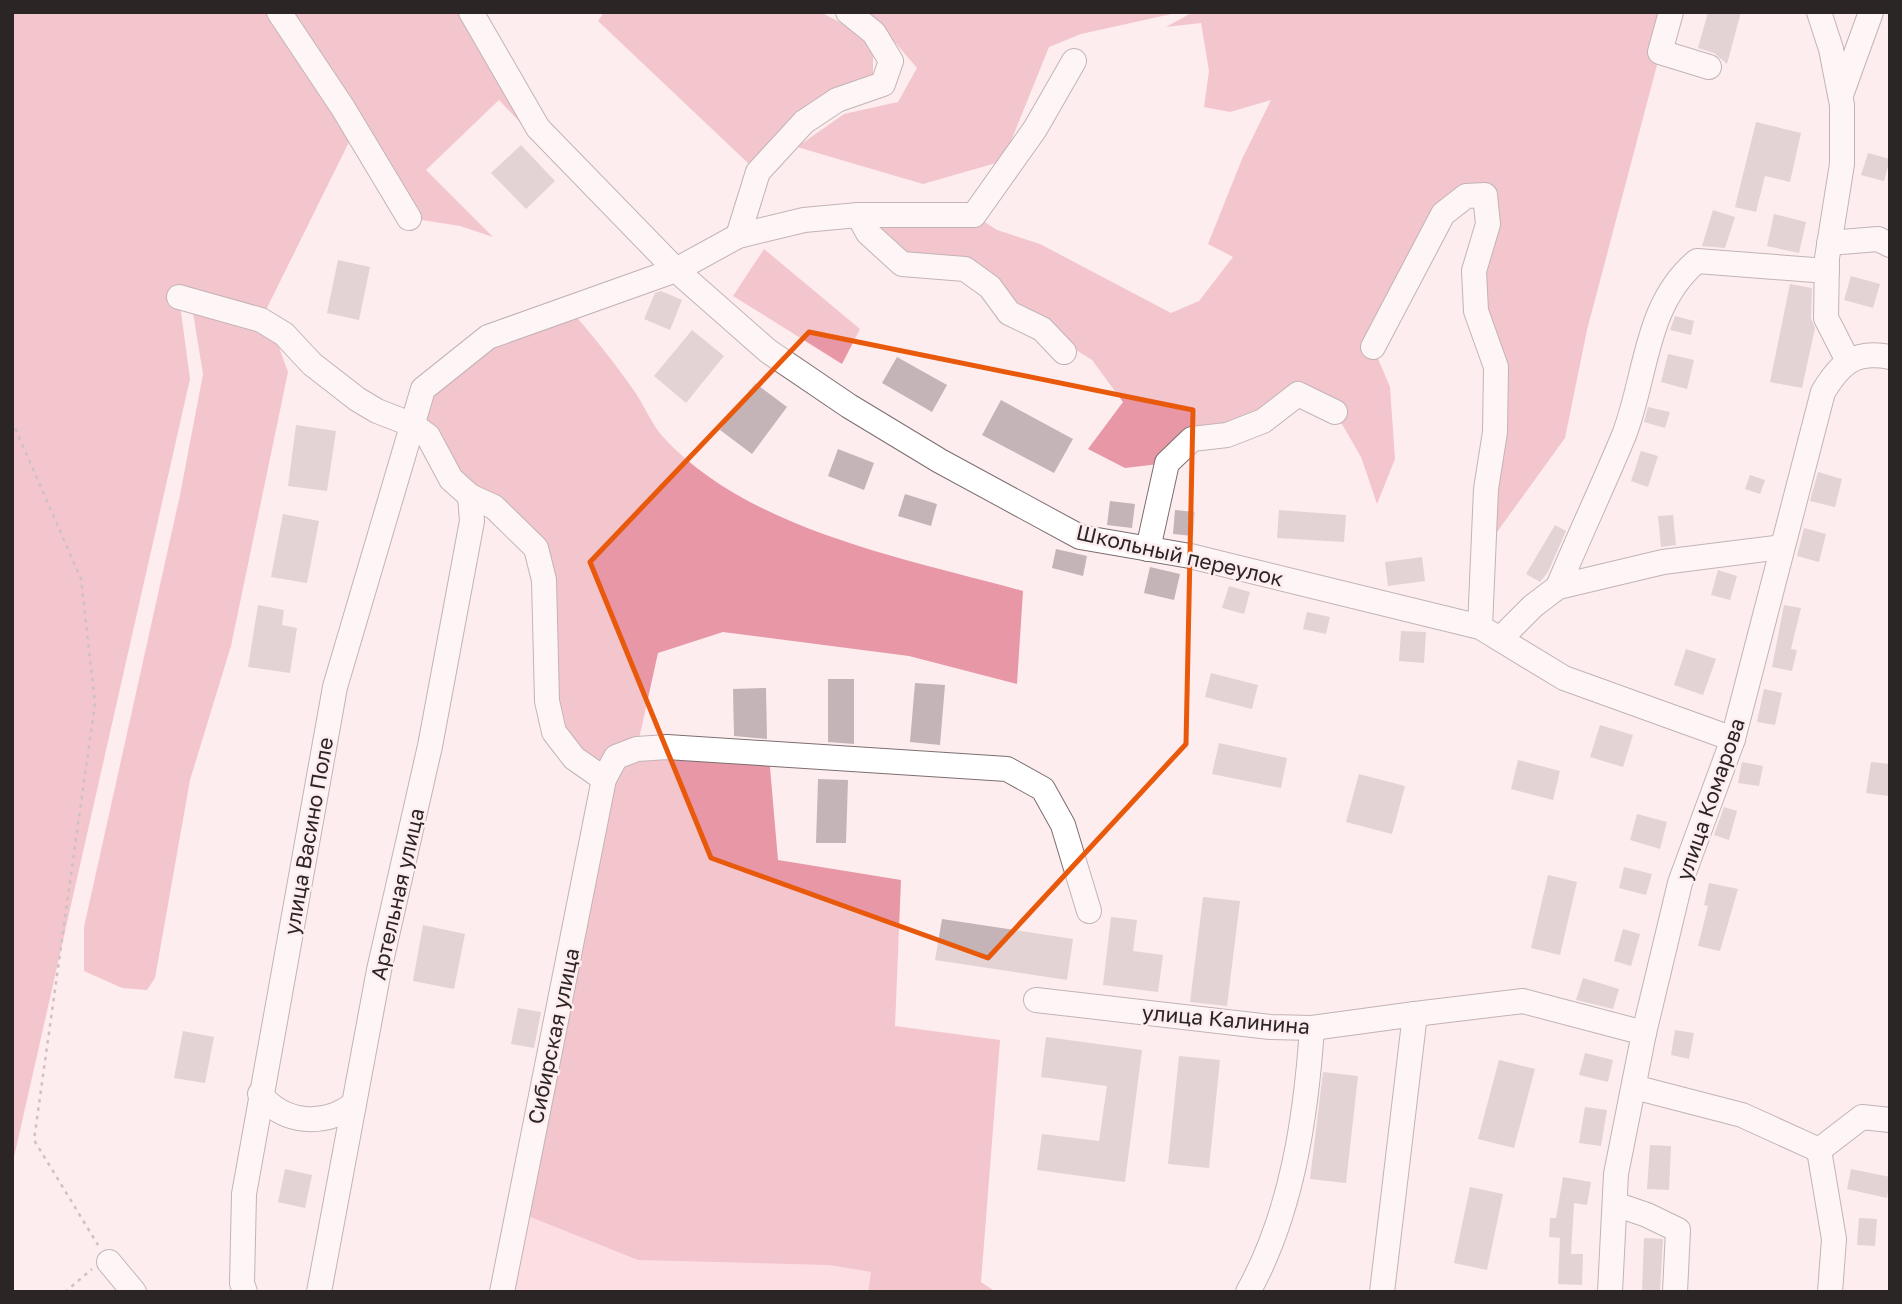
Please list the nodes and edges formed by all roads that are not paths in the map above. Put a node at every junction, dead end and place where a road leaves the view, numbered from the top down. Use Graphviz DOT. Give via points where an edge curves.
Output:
graph roads {
  1 [pos="279,12"];
  2 [pos="471,12"];
  3 [pos="848,12"];
  4 [pos="1671,12"];
  5 [pos="1819,12"];
  6 [pos="1871,12"];
  7 [pos="1074,61"];
  8 [pos="1709,67"];
  9 [pos="1841,95"];
  10 [pos="858,215"];
  11 [pos="409,218"];
  12 [pos="738,236"];
  13 [pos="1829,243"];
  14 [pos="1890,245"];
  15 [pos="676,270"];
  16 [pos="1827,271"];
  17 [pos="179,296"];
  18 [pos="1373,347"];
  19 [pos="1063,352"];
  20 [pos="1890,357"];
  21 [pos="1848,361"];
  22 [pos="1335,412"];
  23 [pos="413,425"];
  24 [pos="470,496"];
  25 [pos="1782,547"];
  26 [pos="1148,549"];
  27 [pos="1558,587"];
  28 [pos="1490,633"];
  29 [pos="1733,739"];
  30 [pos="604,779"];
  31 [pos="1089,911"];
  32 [pos="1036,1000"];
  33 [pos="1415,1014"];
  34 [pos="1312,1028"];
  35 [pos="1644,1033"];
  36 [pos="1634,1087"];
  37 [pos="260,1094"];
  38 [pos="354,1104"];
  39 [pos="1890,1120"];
  40 [pos="1819,1150"];
  41 [pos="1615,1204"];
  42 [pos="109,1262"];
  43 [pos="134,1292"];
  44 [pos="245,1292"];
  45 [pos="319,1292"];
  46 [pos="502,1292"];
  47 [pos="1248,1292"];
  48 [pos="1382,1292"];
  49 [pos="1610,1292"];
  50 [pos="1675,1292"];
  51 [pos="1830,1292"];
  1 -- 11 [label="street"];
  2 -- 15 [label="street, Школьный переулок" via="538,128"];
  3 -- 12 [label="street" via="874,33 891,61 883,84 837,100 804,122 758,172"];
  4 -- 8 [label="street" via="1660,52"];
  5 -- 9 [label="street"];
  6 -- 9 [label="street"];
  7 -- 10 [label="street" via="1035,129 974,215"];
  9 -- 13 [label="street" via="1842,164"];
  10 -- 12 [label="street" via="804,220"];
  10 -- 19 [label="street" via="868,233 902,264 964,269 990,286 1010,313 1042,329"];
  12 -- 15 [label="street"];
  13 -- 14 [label="street" via="1878,239"];
  13 -- 16 [label="street"];
  15 -- 23 [label="street, улица Васино Поле" via="488,337 423,389"];
  15 -- 26 [label="street, Школьный переулок" via="768,351 940,461 1080,537"];
  16 -- 21 [label="street" via="1826,318"];
  16 -- 27 [label="street" via="1697,261 1680,275 1658,316 1625,433"];
  17 -- 23 [label="street" via="261,320 284,334 357,399"];
  18 -- 28 [label="street" via="1443,214 1466,197 1485,195 1488,223 1474,271 1476,311 1496,367 1495,432 1486,489"];
  20 -- 21 [label="street"];
  21 -- 25 [label="street, улица Комарова" via="1838,367 1824,392"];
  22 -- 26 [label="street" via="1298,394 1263,421 1227,435 1192,439 1167,463"];
  23 -- 24 [label="street" via="428,436 451,479"];
  23 -- 37 [label="street, улица Васино Поле" via="335,687"];
  24 -- 30 [label="street" via="494,507 536,548 544,580 547,701 554,732 574,758"];
  24 -- 38 [label="street, Артельная улица" via="472,521 430,746"];
  25 -- 27 [label="street" via="1664,562"];
  25 -- 29 [label="street, улица Комарова"];
  26 -- 28 [label="street, Школьный переулок"];
  27 -- 28 [label="street"];
  28 -- 29 [label="street, Школьный переулок" via="1564,678"];
  29 -- 35 [label="street, улица Комарова" via="1680,883"];
  30 -- 31 [label="street" via="616,757 637,749 667,747 1007,769 1043,789 1063,825"];
  30 -- 46 [label="street, Сибирская улица"];
  32 -- 34 [label="street, улица Калинина"];
  33 -- 34 [label="street, улица Калинина"];
  33 -- 35 [label="street, улица Калинина" via="1523,1001"];
  33 -- 48 [label="street"];
  34 -- 47 [label="street" via="1296,1157 1264,1264"];
  35 -- 36 [label="street, улица Комарова"];
  36 -- 40 [label="street" via="1742,1115"];
  36 -- 41 [label="street, улица Комарова" via="1616,1174"];
  37 -- 38 [label="street" via="272,1109 297,1118 320,1120 340,1115"];
  37 -- 44 [label="street, улица Васино Поле" via="244,1194"];
  38 -- 45 [label="street, Артельная улица"];
  39 -- 40 [label="street" via="1862,1117"];
  40 -- 51 [label="street" via="1834,1239"];
  41 -- 49 [label="street, улица Комарова"];
  41 -- 50 [label="street" via="1678,1230"];
  42 -- 43 [label="street"];
}
